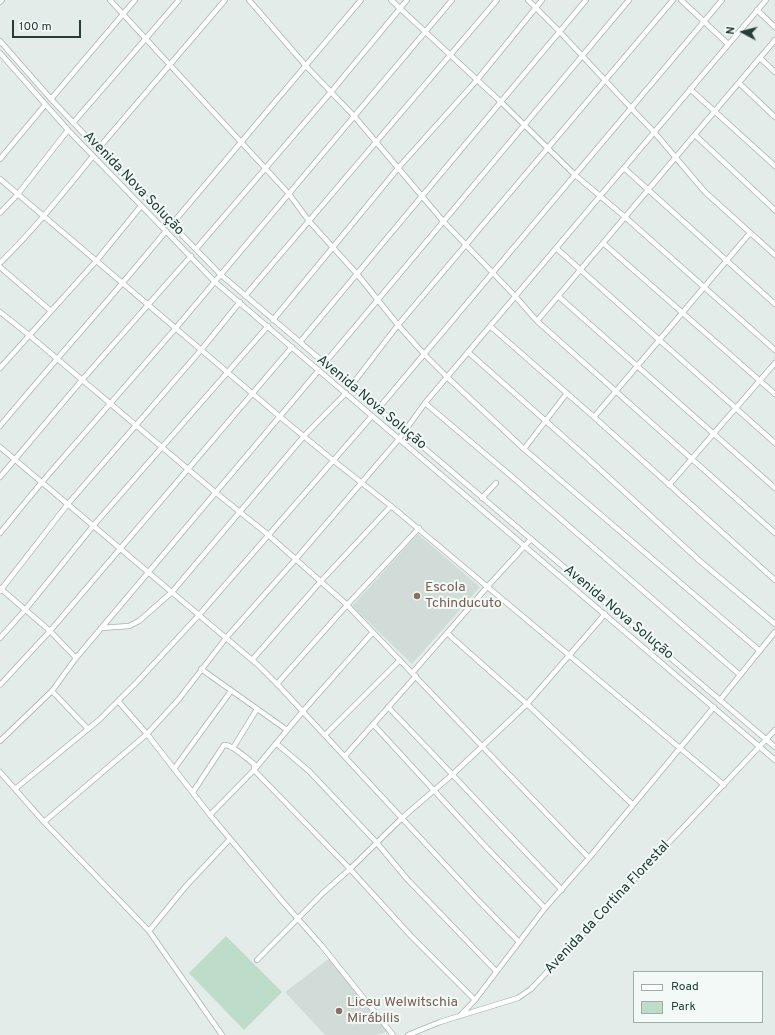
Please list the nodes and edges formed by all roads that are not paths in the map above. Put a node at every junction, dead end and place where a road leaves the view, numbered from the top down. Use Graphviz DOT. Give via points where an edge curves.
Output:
graph roads {
  1 [pos="110,0"];
  2 [pos="135,0"];
  3 [pos="179,0"];
  4 [pos="225,0"];
  5 [pos="249,0"];
  6 [pos="362,0"];
  7 [pos="391,0"];
  8 [pos="407,0"];
  9 [pos="452,0"];
  10 [pos="497,0"];
  11 [pos="528,0"];
  12 [pos="542,0"];
  13 [pos="586,0"];
  14 [pos="629,0"];
  15 [pos="673,0"];
  16 [pos="680,0"];
  17 [pos="722,0"];
  18 [pos="766,0"];
  19 [pos="536,8"];
  20 [pos="400,9"];
  21 [pos="757,10"];
  22 [pos="123,14"];
  23 [pos="703,22"];
  24 [pos="775,27"];
  25 [pos="560,31"];
  26 [pos="425,32"];
  27 [pos="146,39"];
  28 [pos="775,40"];
  29 [pos="0,41"];
  30 [pos="728,44"];
  31 [pos="0,53"];
  32 [pos="451,55"];
  33 [pos="582,56"];
  34 [pos="760,58"];
  35 [pos="170,65"];
  36 [pos="306,66"];
  37 [pos="775,72"];
  38 [pos="477,80"];
  39 [pos="605,80"];
  40 [pos="739,83"];
  41 [pos="690,89"];
  42 [pos="331,92"];
  43 [pos="51,99"];
  44 [pos="500,102"];
  45 [pos="46,105"];
  46 [pos="631,108"];
  47 [pos="714,112"];
  48 [pos="354,116"];
  49 [pos="775,117"];
  50 [pos="74,123"];
  51 [pos="524,125"];
  52 [pos="68,130"];
  53 [pos="654,132"];
  54 [pos="695,135"];
  55 [pos="376,141"];
  56 [pos="241,142"];
  57 [pos="98,149"];
  58 [pos="547,149"];
  59 [pos="93,156"];
  60 [pos="676,157"];
  61 [pos="0,159"];
  62 [pos="775,166"];
  63 [pos="399,167"];
  64 [pos="624,168"];
  65 [pos="265,169"];
  66 [pos="575,175"];
  67 [pos="0,179"];
  68 [pos="648,190"];
  69 [pos="18,194"];
  70 [pos="289,194"];
  71 [pos="422,195"];
  72 [pos="600,196"];
  73 [pos="140,206"];
  74 [pos="775,210"];
  75 [pos="0,213"];
  76 [pos="45,216"];
  77 [pos="625,217"];
  78 [pos="309,221"];
  79 [pos="443,221"];
  80 [pos="172,224"];
  81 [pos="166,231"];
  82 [pos="750,233"];
  83 [pos="603,243"];
  84 [pos="466,244"];
  85 [pos="333,247"];
  86 [pos="556,248"];
  87 [pos="196,249"];
  88 [pos="775,255"];
  89 [pos="191,256"];
  90 [pos="97,260"];
  91 [pos="727,260"];
  92 [pos="0,263"];
  93 [pos="0,267"];
  94 [pos="580,269"];
  95 [pos="493,272"];
  96 [pos="220,274"];
  97 [pos="356,274"];
  98 [pos="214,281"];
  99 [pos="123,283"];
  100 [pos="704,288"];
  101 [pos="245,296"];
  102 [pos="515,296"];
  103 [pos="558,296"];
  104 [pos="377,300"];
  105 [pos="240,302"];
  106 [pos="775,304"];
  107 [pos="148,305"];
  108 [pos="51,311"];
  109 [pos="0,312"];
  110 [pos="682,312"];
  111 [pos="273,320"];
  112 [pos="537,321"];
  113 [pos="398,325"];
  114 [pos="268,326"];
  115 [pos="490,326"];
  116 [pos="175,328"];
  117 [pos="29,335"];
  118 [pos="659,340"];
  119 [pos="300,342"];
  120 [pos="292,347"];
  121 [pos="201,350"];
  122 [pos="775,350"];
  123 [pos="468,352"];
  124 [pos="424,354"];
  125 [pos="57,358"];
  126 [pos="775,363"];
  127 [pos="324,364"];
  128 [pos="638,366"];
  129 [pos="0,368"];
  130 [pos="319,370"];
  131 [pos="228,373"];
  132 [pos="447,377"];
  133 [pos="82,380"];
  134 [pos="760,381"];
  135 [pos="351,386"];
  136 [pos="615,392"];
  137 [pos="253,393"];
  138 [pos="346,393"];
  139 [pos="567,393"];
  140 [pos="775,394"];
  141 [pos="425,403"];
  142 [pos="110,404"];
  143 [pos="736,408"];
  144 [pos="378,409"];
  145 [pos="279,416"];
  146 [pos="372,416"];
  147 [pos="594,418"];
  148 [pos="546,421"];
  149 [pos="0,426"];
  150 [pos="136,426"];
  151 [pos="404,431"];
  152 [pos="714,435"];
  153 [pos="304,436"];
  154 [pos="399,439"];
  155 [pos="775,443"];
  156 [pos="0,447"];
  157 [pos="163,447"];
  158 [pos="524,450"];
  159 [pos="692,459"];
  160 [pos="15,460"];
  161 [pos="334,461"];
  162 [pos="189,470"];
  163 [pos="0,477"];
  164 [pos="42,482"];
  165 [pos="360,482"];
  166 [pos="496,483"];
  167 [pos="669,485"];
  168 [pos="775,488"];
  169 [pos="215,492"];
  170 [pos="482,498"];
  171 [pos="68,505"];
  172 [pos="391,506"];
  173 [pos="240,512"];
  174 [pos="93,526"];
  175 [pos="419,528"];
  176 [pos="0,533"];
  177 [pos="775,533"];
  178 [pos="269,536"];
  179 [pos="531,539"];
  180 [pos="525,546"];
  181 [pos="120,549"];
  182 [pos="295,560"];
  183 [pos="148,572"];
  184 [pos="775,580"];
  185 [pos="321,581"];
  186 [pos="488,586"];
  187 [pos="0,590"];
  188 [pos="172,592"];
  189 [pos="347,605"];
  190 [pos="25,610"];
  191 [pos="605,614"];
  192 [pos="199,615"];
  193 [pos="775,624"];
  194 [pos="101,628"];
  195 [pos="50,631"];
  196 [pos="373,632"];
  197 [pos="775,632"];
  198 [pos="447,633"];
  199 [pos="0,638"];
  200 [pos="226,638"];
  201 [pos="760,651"];
  202 [pos="569,655"];
  203 [pos="76,658"];
  204 [pos="252,660"];
  205 [pos="400,660"];
  206 [pos="201,669"];
  207 [pos="414,674"];
  208 [pos="740,675"];
  209 [pos="277,684"];
  210 [pos="0,685"];
  211 [pos="52,691"];
  212 [pos="232,691"];
  213 [pos="720,700"];
  214 [pos="118,701"];
  215 [pos="527,704"];
  216 [pos="388,707"];
  217 [pos="714,707"];
  218 [pos="257,709"];
  219 [pos="303,711"];
  220 [pos="372,724"];
  221 [pos="88,729"];
  222 [pos="287,730"];
  223 [pos="775,730"];
  224 [pos="147,734"];
  225 [pos="325,735"];
  226 [pos="766,740"];
  227 [pos="0,741"];
  228 [pos="276,744"];
  229 [pos="760,746"];
  230 [pos="482,747"];
  231 [pos="775,747"];
  232 [pos="233,748"];
  233 [pos="681,748"];
  234 [pos="345,756"];
  235 [pos="775,760"];
  236 [pos="174,769"];
  237 [pos="254,770"];
  238 [pos="0,772"];
  239 [pos="453,774"];
  240 [pos="724,785"];
  241 [pos="15,789"];
  242 [pos="435,790"];
  243 [pos="193,792"];
  244 [pos="633,804"];
  245 [pos="210,815"];
  246 [pos="402,818"];
  247 [pos="44,822"];
  248 [pos="230,839"];
  249 [pos="377,842"];
  250 [pos="589,858"];
  251 [pos="350,869"];
  252 [pos="562,890"];
  253 [pos="545,908"];
  254 [pos="298,917"];
  255 [pos="149,931"];
  256 [pos="519,942"];
  257 [pos="257,960"];
  258 [pos="496,971"];
  259 [pos="475,1000"];
  260 [pos="458,1017"];
  261 [pos="222,1035"];
  262 [pos="393,1035"];
  263 [pos="408,1035"];
  1 -- 22 [label="street"];
  2 -- 22 [label="street"];
  3 -- 27 [label="street"];
  4 -- 35 [label="street"];
  5 -- 36 [label="street"];
  6 -- 36 [label="street"];
  7 -- 20 [label="street"];
  8 -- 20 [label="street"];
  9 -- 26 [label="street"];
  10 -- 32 [label="street"];
  11 -- 19 [label="street"];
  12 -- 19 [label="street"];
  13 -- 25 [label="street"];
  14 -- 33 [label="street"];
  15 -- 39 [label="street"];
  16 -- 23 [label="street"];
  17 -- 23 [label="street"];
  18 -- 21 [label="street"];
  19 -- 25 [label="street"];
  19 -- 38 [label="street"];
  20 -- 26 [label="street"];
  20 -- 42 [label="street"];
  21 -- 24 [label="street"];
  21 -- 30 [label="street"];
  22 -- 27 [label="street"];
  22 -- 43 [label="street"];
  23 -- 30 [label="street"];
  23 -- 46 [label="street"];
  25 -- 33 [label="street"];
  25 -- 44 [label="street"];
  26 -- 32 [label="street"];
  26 -- 48 [label="street"];
  27 -- 35 [label="street"];
  27 -- 50 [label="street"];
  28 -- 34 [label="street"];
  29 -- 43 [label="street, Avenida Nova Solução"];
  30 -- 41 [label="street"];
  31 -- 45 [label="street, Avenida Nova Solução"];
  32 -- 38 [label="street"];
  32 -- 55 [label="street"];
  33 -- 39 [label="street"];
  33 -- 51 [label="street"];
  34 -- 37 [label="street"];
  34 -- 40 [label="street"];
  35 -- 56 [label="street"];
  35 -- 57 [label="street"];
  36 -- 42 [label="street"];
  36 -- 56 [label="street"];
  38 -- 44 [label="street"];
  38 -- 63 [label="street"];
  39 -- 46 [label="street"];
  39 -- 58 [label="street"];
  40 -- 47 [label="street"];
  40 -- 49 [label="street"];
  41 -- 47 [label="street"];
  41 -- 53 [label="street"];
  42 -- 48 [label="street"];
  42 -- 65 [label="street"];
  43 -- 50 [label="street, Avenida Nova Solução"];
  44 -- 51 [label="street"];
  44 -- 71 [label="street"];
  45 -- 52 [label="street, Avenida Nova Solução"];
  45 -- 61 [label="street"];
  46 -- 53 [label="street"];
  46 -- 66 [label="street"];
  47 -- 54 [label="street"];
  47 -- 62 [label="street"];
  48 -- 55 [label="street"];
  48 -- 70 [label="street"];
  50 -- 57 [label="street, Avenida Nova Solução"];
  51 -- 58 [label="street"];
  51 -- 79 [label="street"];
  52 -- 59 [label="street, Avenida Nova Solução"];
  52 -- 69 [label="street"];
  53 -- 60 [label="street"];
  53 -- 64 [label="street"];
  54 -- 60 [label="street"];
  54 -- 74 [label="street"];
  55 -- 63 [label="street"];
  55 -- 78 [label="street"];
  56 -- 65 [label="street"];
  56 -- 80 [label="street"];
  57 -- 80 [label="street, Avenida Nova Solução"];
  58 -- 66 [label="street"];
  58 -- 84 [label="street"];
  59 -- 73 [label="street, Avenida Nova Solução"];
  59 -- 76 [label="street"];
  60 -- 68 [label="street"];
  60 -- 82 [label="street" via="705,192"];
  63 -- 71 [label="street"];
  63 -- 85 [label="street"];
  64 -- 68 [label="street"];
  64 -- 72 [label="street"];
  65 -- 70 [label="street"];
  65 -- 87 [label="street"];
  66 -- 72 [label="street"];
  66 -- 95 [label="street"];
  67 -- 69 [label="street"];
  68 -- 77 [label="street"];
  68 -- 91 [label="street"];
  69 -- 75 [label="street"];
  69 -- 76 [label="street"];
  70 -- 78 [label="street"];
  70 -- 96 [label="street"];
  71 -- 79 [label="street"];
  71 -- 97 [label="street"];
  72 -- 77 [label="street"];
  72 -- 86 [label="street"];
  73 -- 81 [label="street, Avenida Nova Solução"];
  73 -- 90 [label="street"];
  76 -- 90 [label="street"];
  76 -- 92 [label="street"];
  77 -- 83 [label="street"];
  77 -- 100 [label="street"];
  78 -- 85 [label="street"];
  78 -- 101 [label="street"];
  79 -- 84 [label="street"];
  79 -- 104 [label="street"];
  80 -- 87 [label="street, Avenida Nova Solução"];
  81 -- 89 [label="street, Avenida Nova Solução"];
  81 -- 99 [label="street"];
  82 -- 88 [label="street"];
  82 -- 91 [label="street"];
  83 -- 94 [label="street"];
  83 -- 110 [label="street"];
  84 -- 95 [label="street"];
  84 -- 113 [label="street"];
  85 -- 97 [label="street"];
  85 -- 111 [label="street"];
  86 -- 94 [label="street"];
  86 -- 102 [label="street"];
  87 -- 96 [label="street, Avenida Nova Solução"];
  89 -- 98 [label="street, Avenida Nova Solução"];
  89 -- 107 [label="street"];
  90 -- 99 [label="street"];
  90 -- 108 [label="street"];
  91 -- 100 [label="street"];
  91 -- 106 [label="street"];
  93 -- 108 [label="street"];
  94 -- 103 [label="street"];
  94 -- 118 [label="street"];
  95 -- 102 [label="street"];
  95 -- 124 [label="street"];
  96 -- 98 [label="street"];
  96 -- 101 [label="street, Avenida Nova Solução"];
  97 -- 104 [label="street"];
  97 -- 119 [label="street"];
  98 -- 105 [label="street, Avenida Nova Solução"];
  98 -- 116 [label="street"];
  99 -- 107 [label="street"];
  99 -- 125 [label="street"];
  100 -- 110 [label="street"];
  100 -- 122 [label="street"];
  101 -- 111 [label="street, Avenida Nova Solução"];
  102 -- 112 [label="street"];
  102 -- 115 [label="street"];
  103 -- 112 [label="street"];
  103 -- 128 [label="street"];
  104 -- 113 [label="street"];
  104 -- 127 [label="street"];
  105 -- 114 [label="street, Avenida Nova Solução"];
  105 -- 121 [label="street"];
  107 -- 116 [label="street"];
  107 -- 133 [label="street"];
  108 -- 117 [label="street"];
  109 -- 117 [label="street"];
  110 -- 118 [label="street"];
  110 -- 134 [label="street"];
  111 -- 119 [label="street, Avenida Nova Solução"];
  112 -- 136 [label="street"];
  113 -- 124 [label="street"];
  113 -- 135 [label="street"];
  114 -- 120 [label="street, Avenida Nova Solução"];
  114 -- 131 [label="street"];
  115 -- 123 [label="street"];
  115 -- 139 [label="street"];
  116 -- 121 [label="street"];
  116 -- 142 [label="street"];
  117 -- 125 [label="street"];
  117 -- 129 [label="street"];
  118 -- 128 [label="street"];
  118 -- 143 [label="street"];
  119 -- 127 [label="street, Avenida Nova Solução"];
  120 -- 130 [label="street, Avenida Nova Solução"];
  120 -- 137 [label="street"];
  121 -- 131 [label="street"];
  121 -- 150 [label="street"];
  123 -- 132 [label="street"];
  123 -- 148 [label="street"];
  124 -- 132 [label="street"];
  124 -- 144 [label="street"];
  125 -- 133 [label="street"];
  125 -- 149 [label="street"];
  126 -- 134 [label="street"];
  127 -- 135 [label="street, Avenida Nova Solução"];
  128 -- 136 [label="street"];
  128 -- 152 [label="street"];
  130 -- 138 [label="street, Avenida Nova Solução"];
  130 -- 145 [label="street"];
  131 -- 137 [label="street"];
  131 -- 157 [label="street"];
  132 -- 141 [label="street"];
  132 -- 158 [label="street"];
  133 -- 142 [label="street"];
  133 -- 160 [label="street"];
  134 -- 140 [label="street"];
  134 -- 143 [label="street"];
  135 -- 144 [label="street, Avenida Nova Solução"];
  136 -- 147 [label="street"];
  136 -- 159 [label="street"];
  137 -- 145 [label="street"];
  137 -- 162 [label="street"];
  138 -- 146 [label="street, Avenida Nova Solução"];
  138 -- 153 [label="street"];
  139 -- 147 [label="street"];
  139 -- 148 [label="street"];
  141 -- 151 [label="street"];
  141 -- 208 [label="street"];
  142 -- 150 [label="street"];
  142 -- 164 [label="street"];
  143 -- 152 [label="street"];
  143 -- 155 [label="street"];
  144 -- 151 [label="street, Avenida Nova Solução"];
  145 -- 153 [label="street"];
  145 -- 169 [label="street"];
  146 -- 154 [label="street, Avenida Nova Solução"];
  146 -- 161 [label="street"];
  147 -- 167 [label="street"];
  148 -- 158 [label="street"];
  148 -- 193 [label="street" via="701,562"];
  150 -- 157 [label="street"];
  150 -- 171 [label="street"];
  151 -- 154 [label="street"];
  151 -- 170 [label="street, Avenida Nova Solução"];
  152 -- 159 [label="street"];
  152 -- 168 [label="street"];
  153 -- 161 [label="street"];
  153 -- 173 [label="street"];
  154 -- 165 [label="street"];
  154 -- 180 [label="street, Avenida Nova Solução"];
  156 -- 160 [label="street"];
  157 -- 162 [label="street"];
  157 -- 174 [label="street"];
  158 -- 201 [label="street"];
  159 -- 167 [label="street"];
  159 -- 177 [label="street"];
  160 -- 163 [label="street"];
  160 -- 164 [label="street"];
  161 -- 165 [label="street"];
  161 -- 178 [label="street"];
  162 -- 169 [label="street"];
  162 -- 181 [label="street"];
  164 -- 171 [label="street"];
  164 -- 176 [label="street"];
  165 -- 172 [label="street"];
  165 -- 182 [label="street"];
  166 -- 170 [label="street"];
  167 -- 184 [label="street"];
  169 -- 173 [label="street"];
  169 -- 183 [label="street"];
  170 -- 179 [label="street, Avenida Nova Solução"];
  171 -- 174 [label="street"];
  171 -- 187 [label="street"];
  172 -- 175 [label="street"];
  172 -- 185 [label="street"];
  173 -- 178 [label="street"];
  173 -- 188 [label="street"];
  174 -- 181 [label="street"];
  174 -- 190 [label="street"];
  175 -- 186 [label="street"];
  175 -- 189 [label="street"];
  178 -- 182 [label="street"];
  178 -- 192 [label="street"];
  179 -- 180 [label="street"];
  179 -- 213 [label="street, Avenida Nova Solução"];
  180 -- 186 [label="street"];
  180 -- 191 [label="street, Avenida Nova Solução"];
  181 -- 183 [label="street"];
  181 -- 195 [label="street"];
  182 -- 185 [label="street"];
  182 -- 200 [label="street"];
  183 -- 188 [label="street"];
  183 -- 194 [label="street"];
  185 -- 189 [label="street"];
  185 -- 204 [label="street"];
  186 -- 198 [label="street"];
  186 -- 202 [label="street"];
  187 -- 190 [label="street"];
  188 -- 192 [label="street"];
  188 -- 194 [label="street" via="139,621 129,626"];
  189 -- 196 [label="street"];
  189 -- 209 [label="street"];
  190 -- 195 [label="street"];
  190 -- 199 [label="street"];
  191 -- 202 [label="street"];
  191 -- 217 [label="street, Avenida Nova Solução"];
  192 -- 200 [label="street"];
  192 -- 214 [label="street"];
  194 -- 203 [label="street"];
  195 -- 203 [label="street"];
  195 -- 210 [label="street"];
  196 -- 205 [label="street"];
  196 -- 219 [label="street"];
  197 -- 201 [label="street"];
  198 -- 207 [label="street"];
  198 -- 215 [label="street"];
  200 -- 204 [label="street"];
  200 -- 206 [label="street"];
  201 -- 208 [label="street"];
  202 -- 215 [label="street"];
  202 -- 233 [label="street"];
  203 -- 211 [label="street"];
  204 -- 209 [label="street"];
  205 -- 207 [label="street"];
  205 -- 225 [label="street"];
  206 -- 212 [label="street"];
  206 -- 224 [label="street" via="179,699"];
  207 -- 216 [label="street"];
  207 -- 230 [label="street"];
  208 -- 213 [label="street"];
  209 -- 219 [label="street"];
  211 -- 221 [label="street"];
  211 -- 227 [label="street"];
  212 -- 218 [label="street"];
  212 -- 236 [label="street"];
  213 -- 226 [label="street, Avenida Nova Solução"];
  214 -- 221 [label="street"];
  214 -- 224 [label="street"];
  215 -- 230 [label="street"];
  215 -- 244 [label="street"];
  216 -- 220 [label="street"];
  216 -- 239 [label="street"];
  217 -- 229 [label="street, Avenida Nova Solução"];
  217 -- 233 [label="street"];
  218 -- 222 [label="street"];
  218 -- 232 [label="street"];
  219 -- 222 [label="street"];
  219 -- 225 [label="street"];
  220 -- 234 [label="street"];
  220 -- 242 [label="street"];
  221 -- 241 [label="street"];
  222 -- 228 [label="street"];
  223 -- 226 [label="street, Avenida da Cortina Florestal"];
  224 -- 236 [label="street"];
  224 -- 247 [label="street"];
  225 -- 234 [label="street"];
  226 -- 229 [label="street, Avenida da Cortina Florestal"];
  226 -- 231 [label="street, Avenida Nova Solução"];
  228 -- 237 [label="street"];
  228 -- 249 [label="street" via="310,771"];
  229 -- 235 [label="street, Avenida Nova Solução"];
  229 -- 240 [label="street, Avenida da Cortina Florestal"];
  230 -- 239 [label="street"];
  230 -- 250 [label="street"];
  232 -- 237 [label="street" via="254,764"];
  232 -- 243 [label="street" via="224,745"];
  233 -- 240 [label="street"];
  233 -- 244 [label="street"];
  234 -- 246 [label="street"];
  236 -- 243 [label="street"];
  237 -- 245 [label="street"];
  237 -- 251 [label="street"];
  238 -- 241 [label="street"];
  239 -- 242 [label="street"];
  239 -- 252 [label="street"];
  240 -- 260 [label="street, Avenida da Cortina Florestal" via="531,989 518,998"];
  241 -- 247 [label="street"];
  242 -- 246 [label="street"];
  242 -- 253 [label="street"];
  243 -- 245 [label="street"];
  244 -- 250 [label="street"];
  245 -- 248 [label="street"];
  246 -- 249 [label="street"];
  246 -- 256 [label="street"];
  247 -- 255 [label="street"];
  248 -- 254 [label="street"];
  248 -- 255 [label="street"];
  249 -- 251 [label="street"];
  249 -- 258 [label="street" via="408,880"];
  250 -- 252 [label="street"];
  251 -- 254 [label="street"];
  251 -- 259 [label="street" via="411,936"];
  252 -- 253 [label="street"];
  253 -- 256 [label="street"];
  254 -- 257 [label="street"];
  254 -- 262 [label="street"];
  255 -- 261 [label="street"];
  256 -- 258 [label="street"];
  258 -- 259 [label="street"];
  259 -- 260 [label="street"];
  260 -- 263 [label="street, Avenida da Cortina Florestal"];
}
